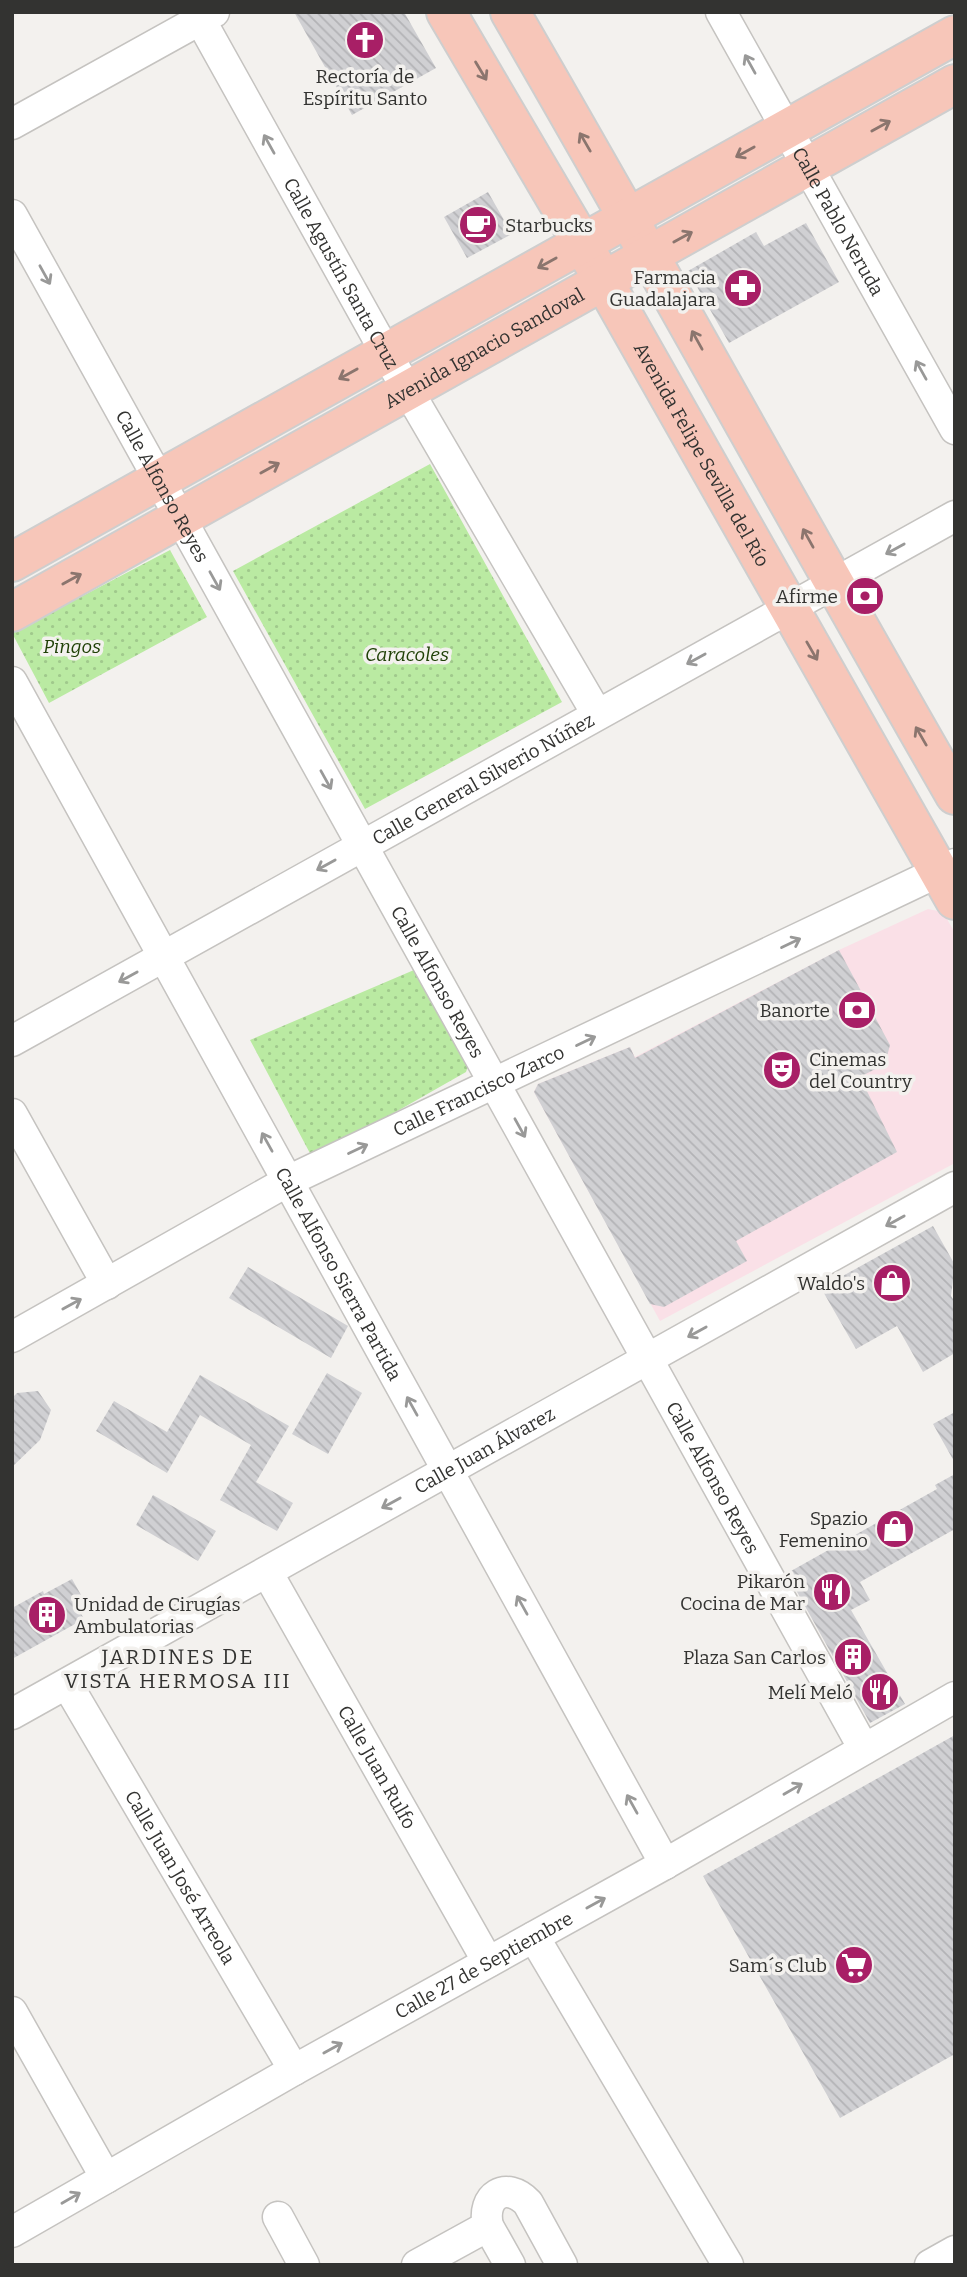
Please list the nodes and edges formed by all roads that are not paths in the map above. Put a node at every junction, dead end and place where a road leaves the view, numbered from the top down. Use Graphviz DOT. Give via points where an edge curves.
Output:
graph roads {
  1 [pos="446,12"];
  2 [pos="510,12"];
  3 [pos="721,12"];
  4 [pos="942,12"];
  5 [pos="203,15"];
  6 [pos="955,35"];
  7 [pos="955,84"];
  8 [pos="12,124"];
  9 [pos="787,129"];
  10 [pos="808,167"];
  11 [pos="12,215"];
  12 [pos="629,218"];
  13 [pos="582,243"];
  14 [pos="649,256"];
  15 [pos="602,282"];
  16 [pos="386,353"];
  17 [pos="408,390"];
  18 [pos="955,429"];
  19 [pos="160,480"];
  20 [pos="955,516"];
  21 [pos="181,518"];
  22 [pos="12,562"];
  23 [pos="833,584"];
  24 [pos="788,608"];
  25 [pos="12,612"];
  26 [pos="12,682"];
  27 [pos="597,714"];
  28 [pos="955,795"];
  29 [pos="362,845"];
  30 [pos="949,879"];
  31 [pos="164,956"];
  32 [pos="12,1041"];
  33 [pos="495,1084"];
  34 [pos="12,1114"];
  35 [pos="288,1181"];
  36 [pos="955,1188"];
  37 [pos="107,1284"];
  38 [pos="12,1337"];
  39 [pos="648,1359"];
  40 [pos="448,1471"];
  41 [pos="267,1572"];
  42 [pos="67,1684"];
  43 [pos="955,1697"];
  44 [pos="12,1714"];
  45 [pos="864,1749"];
  46 [pos="665,1864"];
  47 [pos="534,1937"];
  48 [pos="488,1962"];
  49 [pos="12,2012"];
  50 [pos="294,2070"];
  51 [pos="106,2178"];
  52 [pos="278,2217"];
  53 [pos="12,2232"];
  54 [pos="498,2243"];
  55 [pos="955,2251"];
  56 [pos="432,2263"];
  57 [pos="304,2265"];
  58 [pos="562,2265"];
  59 [pos="728,2265"];
  60 [pos="930,2265"];
  1 -- 13 [label="main road, Avenida Felipe Sevilla del Río, one-way"];
  12 -- 2 [label="main road, one-way"];
  9 -- 3 [label="street, Calle Pablo Neruda, one-way"];
  4 -- 6 [label="street"];
  5 -- 8 [label="street"];
  16 -- 5 [label="street, Calle Agustín Santa Cruz, one-way"];
  6 -- 9 [label="main road"];
  10 -- 7 [label="main road, Avenida Ignacio Sandoval, one-way"];
  9 -- 10 [label="street, Calle Pablo Neruda"];
  9 -- 12 [label="main road, one-way"];
  14 -- 10 [label="main road, Avenida Ignacio Sandoval, one-way"];
  18 -- 10 [label="street, Calle Pablo Neruda, one-way"];
  11 -- 19 [label="street, Calle Alfonso Reyes, one-way"];
  12 -- 13 [label="main road"];
  12 -- 14 [label="main road"];
  13 -- 15 [label="main road, Avenida Felipe Sevilla del Río"];
  13 -- 16 [label="main road, one-way"];
  14 -- 15 [label="main road, Avenida Ignacio Sandoval"];
  23 -- 14 [label="main road, one-way"];
  15 -- 17 [label="main road, Avenida Ignacio Sandoval"];
  15 -- 24 [label="main road, Avenida Felipe Sevilla del Río"];
  16 -- 17 [label="street, Calle Agustín Santa Cruz"];
  16 -- 19 [label="main road, one-way"];
  21 -- 17 [label="main road, Avenida Ignacio Sandoval, one-way"];
  17 -- 27 [label="street, Calle Agustín Santa Cruz"];
  19 -- 21 [label="street, Calle Alfonso Reyes"];
  19 -- 22 [label="main road"];
  20 -- 23 [label="street, Calle General Silverio Núñez, one-way"];
  25 -- 21 [label="main road, Avenida Ignacio Sandoval, one-way"];
  21 -- 29 [label="street, Calle Alfonso Reyes, one-way"];
  23 -- 24 [label="street, Calle General Silverio Núñez"];
  28 -- 23 [label="main road, one-way"];
  24 -- 27 [label="street, Calle General Silverio Núñez, one-way"];
  24 -- 30 [label="main road, Avenida Felipe Sevilla del Río, one-way"];
  26 -- 31 [label="street, Calle Alfonso Sierra Partida"];
  27 -- 29 [label="street, Calle General Silverio Núñez"];
  29 -- 31 [label="street, Calle General Silverio Núñez, one-way"];
  29 -- 33 [label="street, Calle Alfonso Reyes"];
  33 -- 30 [label="street, Calle Francisco Zarco, one-way"];
  31 -- 32 [label="street, Calle General Silverio Núñez, one-way"];
  35 -- 31 [label="street, Calle Alfonso Sierra Partida, one-way"];
  35 -- 33 [label="street, Calle Francisco Zarco, one-way"];
  33 -- 39 [label="street, Calle Alfonso Reyes, one-way"];
  34 -- 37 [label="street"];
  35 -- 37 [label="street, Calle Francisco Zarco"];
  40 -- 35 [label="street, Calle Alfonso Sierra Partida, one-way"];
  36 -- 39 [label="street, Calle Juan Álvarez, one-way"];
  38 -- 37 [label="street, Calle Francisco Zarco, one-way"];
  39 -- 40 [label="street, Calle Juan Álvarez"];
  39 -- 45 [label="street, Calle Alfonso Reyes"];
  40 -- 41 [label="street, Calle Juan Álvarez, one-way"];
  46 -- 40 [label="street, Calle Alfonso Sierra Partida, one-way"];
  41 -- 42 [label="street, Calle Juan Álvarez"];
  41 -- 48 [label="street, Calle Juan Rulfo"];
  42 -- 44 [label="street, Calle Juan Álvarez"];
  42 -- 50 [label="street, Calle Juan José Arreola"];
  43 -- 45 [label="street, Calle 27 de Septiembre"];
  46 -- 45 [label="street, Calle 27 de Septiembre, one-way"];
  47 -- 46 [label="street, Calle 27 de Septiembre, one-way"];
  47 -- 48 [label="street, Calle 27 de Septiembre"];
  47 -- 59 [label="street"];
  50 -- 48 [label="street, Calle 27 de Septiembre, one-way"];
  49 -- 51 [label="street"];
  50 -- 51 [label="street, Calle 27 de Septiembre"];
  53 -- 51 [label="street, Calle 27 de Septiembre, one-way"];
  52 -- 57 [label="street"];
  54 -- 56 [label="street"];
  54 -- 58 [label="street" via="486,2211 494,2196 506,2191 528,2203"];
  55 -- 60 [label="street"];
}
